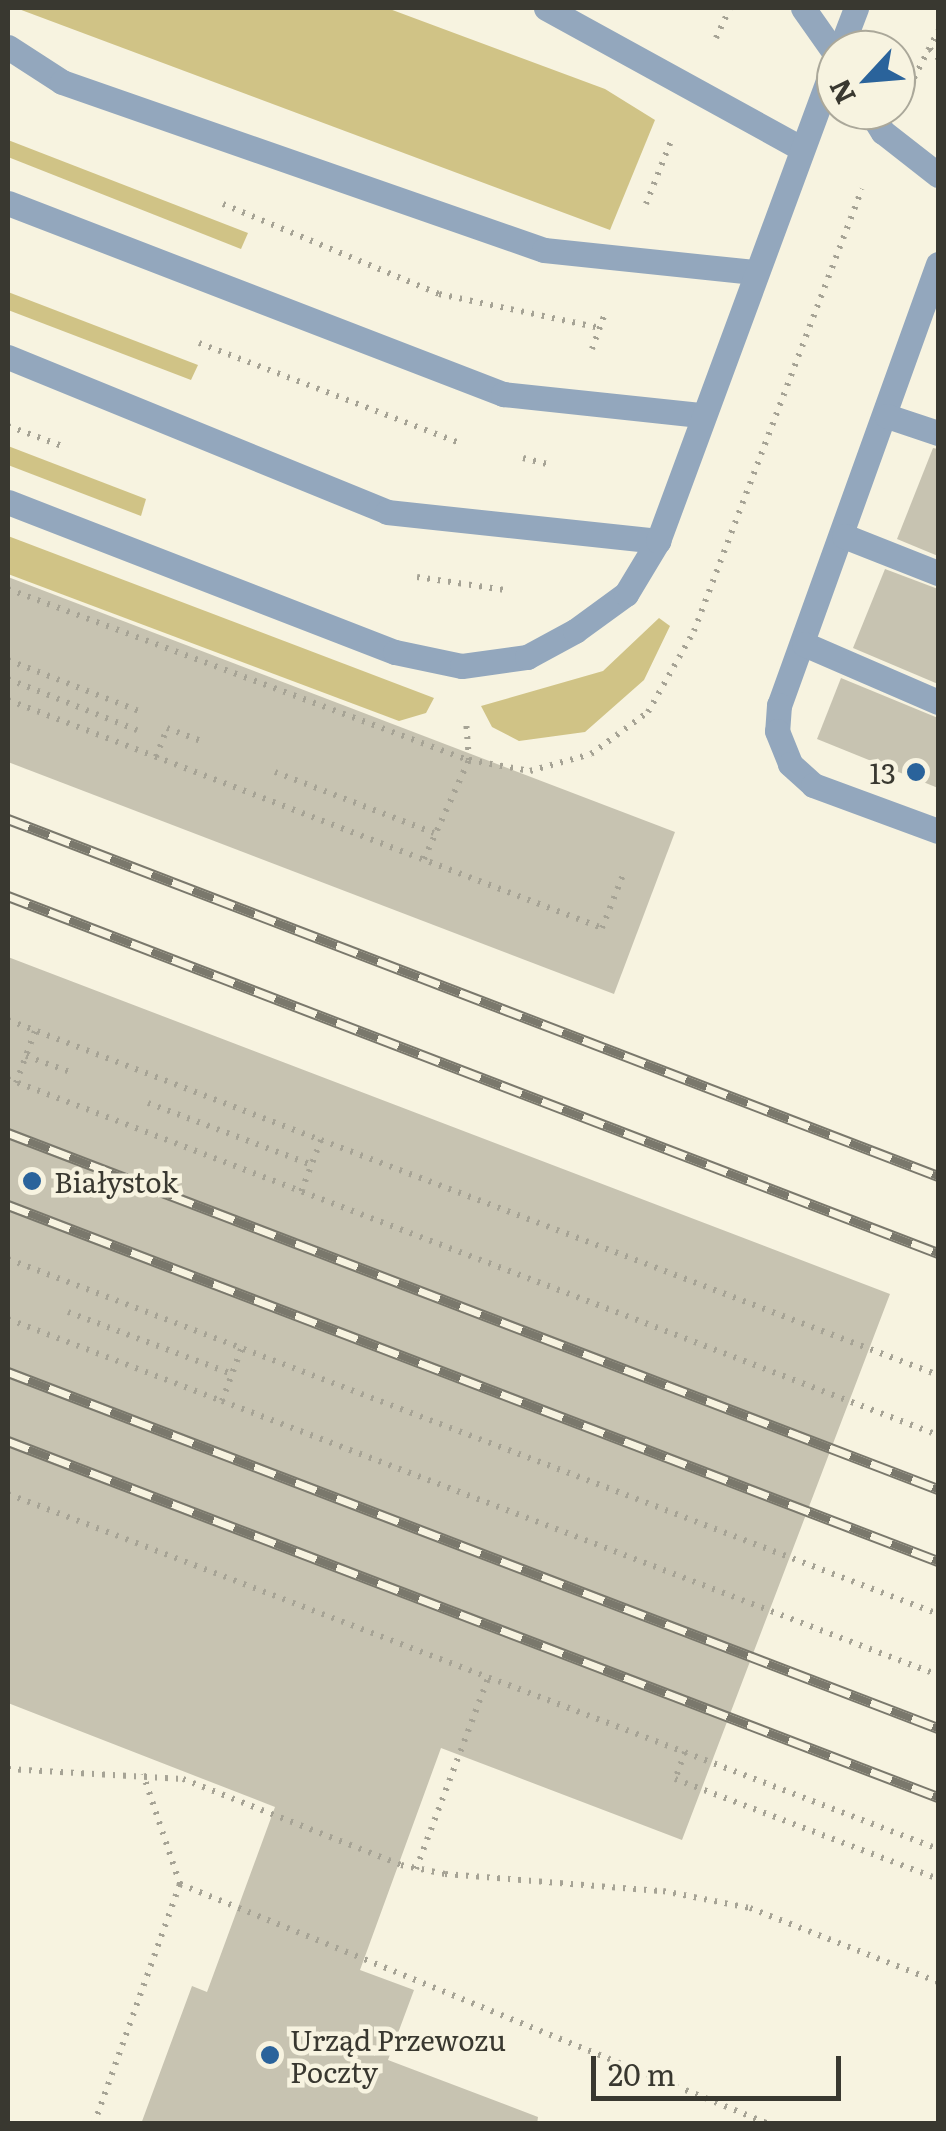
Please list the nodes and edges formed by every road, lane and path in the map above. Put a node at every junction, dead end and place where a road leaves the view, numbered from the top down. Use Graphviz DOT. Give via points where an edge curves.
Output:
graph roads {
  1 [pos="546,8"];
  2 [pos="803,8"];
  3 [pos="819,30"];
  4 [pos="938,31"];
  5 [pos="8,47"];
  6 [pos="930,49"];
  7 [pos="938,58"];
  8 [pos="916,73"];
  9 [pos="816,109"];
  10 [pos="882,130"];
  11 [pos="801,148"];
  12 [pos="938,175"];
  13 [pos="202,195"];
  14 [pos="8,203"];
  15 [pos="938,264"];
  16 [pos="754,272"];
  17 [pos="934,295"];
  18 [pos="600,328"];
  19 [pos="8,358"];
  20 [pos="700,415"];
  21 [pos="887,416"];
  22 [pos="938,433"];
  23 [pos="8,502"];
  24 [pos="844,536"];
  25 [pos="658,541"];
  26 [pos="938,574"];
  27 [pos="8,589"];
  28 [pos="804,644"];
  29 [pos="8,660"];
  30 [pos="8,679"];
  31 [pos="8,700"];
  32 [pos="938,702"];
  33 [pos="144,713"];
  34 [pos="137,730"];
  35 [pos="201,741"];
  36 [pos="156,757"];
  37 [pos="469,760"];
  38 [pos="275,772"];
  39 [pos="938,831"];
  40 [pos="434,833"];
  41 [pos="625,870"];
  42 [pos="8,1020"];
  43 [pos="36,1031"];
  44 [pos="26,1056"];
  45 [pos="73,1074"];
  46 [pos="12,1081"];
  47 [pos="148,1103"];
  48 [pos="322,1140"];
  49 [pos="312,1166"];
  50 [pos="301,1192"];
  51 [pos="8,1259"];
  52 [pos="68,1312"];
  53 [pos="8,1319"];
  54 [pos="242,1347"];
  55 [pos="232,1374"];
  56 [pos="938,1375"];
  57 [pos="222,1400"];
  58 [pos="938,1436"];
  59 [pos="8,1494"];
  60 [pos="938,1614"];
  61 [pos="938,1675"];
  62 [pos="488,1678"];
  63 [pos="685,1752"];
  64 [pos="8,1769"];
  65 [pos="144,1774"];
  66 [pos="938,1849"];
  67 [pos="416,1868"];
  68 [pos="938,1879"];
  69 [pos="180,1884"];
  70 [pos="938,1982"];
  71 [pos="94,2124"];
  72 [pos="769,2124"];
  1 -- 11 [label="street"];
  2 -- 3 [label="street"];
  4 -- 6 [label="path"];
  5 -- 16 [label="street" via="62,82 544,250"];
  6 -- 7 [label="path"];
  6 -- 8 [label="path"];
  9 -- 11 [label="street"];
  10 -- 12 [label="street"];
  11 -- 16 [label="street"];
  13 -- 18 [label="path" via="439,294"];
  14 -- 20 [label="street" via="503,394"];
  15 -- 17 [label="street"];
  16 -- 20 [label="street"];
  17 -- 21 [label="street"];
  19 -- 25 [label="street" via="387,512"];
  20 -- 25 [label="street"];
  21 -- 22 [label="street"];
  21 -- 24 [label="street"];
  23 -- 25 [label="street" via="395,652 462,666 527,657 574,632 626,594"];
  24 -- 26 [label="street"];
  24 -- 28 [label="street"];
  27 -- 37 [label="path"];
  28 -- 32 [label="street"];
  28 -- 39 [label="street" via="779,705 777,731 790,764 813,785"];
  29 -- 33 [label="path"];
  30 -- 34 [label="path"];
  31 -- 36 [label="path"];
  35 -- 36 [label="path" via="167,728"];
  36 -- 41 [label="path" via="602,928"];
  38 -- 40 [label="path"];
  42 -- 43 [label="path"];
  43 -- 44 [label="path"];
  43 -- 48 [label="path"];
  44 -- 45 [label="path"];
  44 -- 46 [label="path"];
  46 -- 50 [label="path"];
  47 -- 49 [label="path"];
  48 -- 49 [label="path"];
  48 -- 56 [label="path"];
  49 -- 50 [label="path"];
  50 -- 58 [label="path"];
  51 -- 54 [label="path"];
  52 -- 55 [label="path"];
  53 -- 57 [label="path"];
  54 -- 55 [label="path"];
  54 -- 60 [label="path"];
  55 -- 57 [label="path"];
  57 -- 61 [label="path"];
  59 -- 62 [label="path"];
  62 -- 63 [label="path"];
  62 -- 67 [label="path"];
  63 -- 66 [label="path"];
  63 -- 68 [label="path" via="675,1779"];
  64 -- 65 [label="path"];
  65 -- 67 [label="path" via="183,1779"];
  65 -- 69 [label="path"];
  67 -- 70 [label="path" via="663,1891 750,1908"];
  69 -- 71 [label="path"];
  69 -- 72 [label="path"];
}
